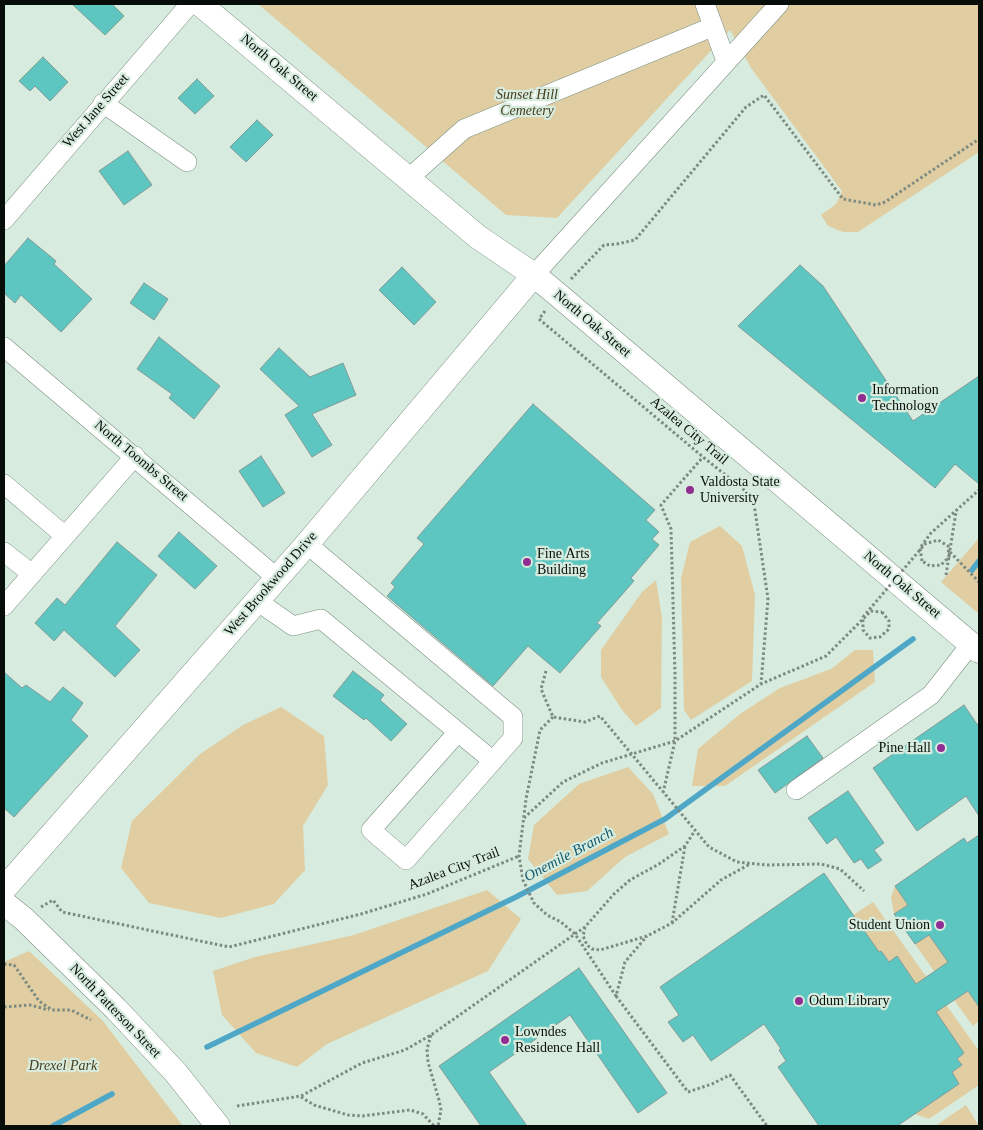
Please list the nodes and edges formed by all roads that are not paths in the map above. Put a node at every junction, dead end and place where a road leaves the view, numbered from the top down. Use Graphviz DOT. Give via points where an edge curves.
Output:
graph roads {
  1 [pos="190,4"];
  2 [pos="200,4"];
  3 [pos="705,4"];
  4 [pos="779,4"];
  5 [pos="712,27"];
  6 [pos="726,62"];
  7 [pos="103,103"];
  8 [pos="187,162"];
  9 [pos="409,178"];
  10 [pos="4,220"];
  11 [pos="534,275"];
  12 [pos="4,347"];
  13 [pos="135,456"];
  14 [pos="4,484"];
  15 [pos="65,536"];
  16 [pos="306,544"];
  17 [pos="4,552"];
  18 [pos="32,574"];
  19 [pos="277,578"];
  20 [pos="257,601"];
  21 [pos="4,606"];
  22 [pos="975,647"];
  23 [pos="458,732"];
  24 [pos="493,761"];
  25 [pos="796,790"];
  26 [pos="4,889"];
  27 [pos="4,903"];
  28 [pos="218,1126"];
  1 -- 7 [label="street, West Jane Street"];
  2 -- 9 [label="main road, North Oak Street"];
  3 -- 5 [label="street"];
  4 -- 6 [label="street"];
  5 -- 6 [label="street"];
  5 -- 9 [label="street" via="464,129"];
  6 -- 11 [label="street"];
  7 -- 8 [label="street"];
  7 -- 10 [label="street, West Jane Street"];
  9 -- 11 [label="main road, North Oak Street" via="478,237"];
  11 -- 16 [label="main road, West Brookwood Drive"];
  11 -- 22 [label="main road, North Oak Street"];
  12 -- 13 [label="street, North Toombs Street"];
  13 -- 15 [label="street"];
  13 -- 19 [label="street, North Toombs Street"];
  14 -- 15 [label="street"];
  15 -- 18 [label="street"];
  16 -- 19 [label="main road, West Brookwood Drive"];
  16 -- 24 [label="street" via="513,717 514,738"];
  17 -- 18 [label="street"];
  18 -- 21 [label="street"];
  19 -- 20 [label="main road, West Brookwood Drive"];
  20 -- 23 [label="street" via="293,626 321,620"];
  20 -- 26 [label="main road, West Brookwood Drive"];
  22 -- 25 [label="street" via="931,695"];
  23 -- 24 [label="street"];
  23 -- 24 [label="street" via="371,830 406,860"];
  27 -- 28 [label="main road, North Patterson Street" via="116,1009 176,1074"];
}
